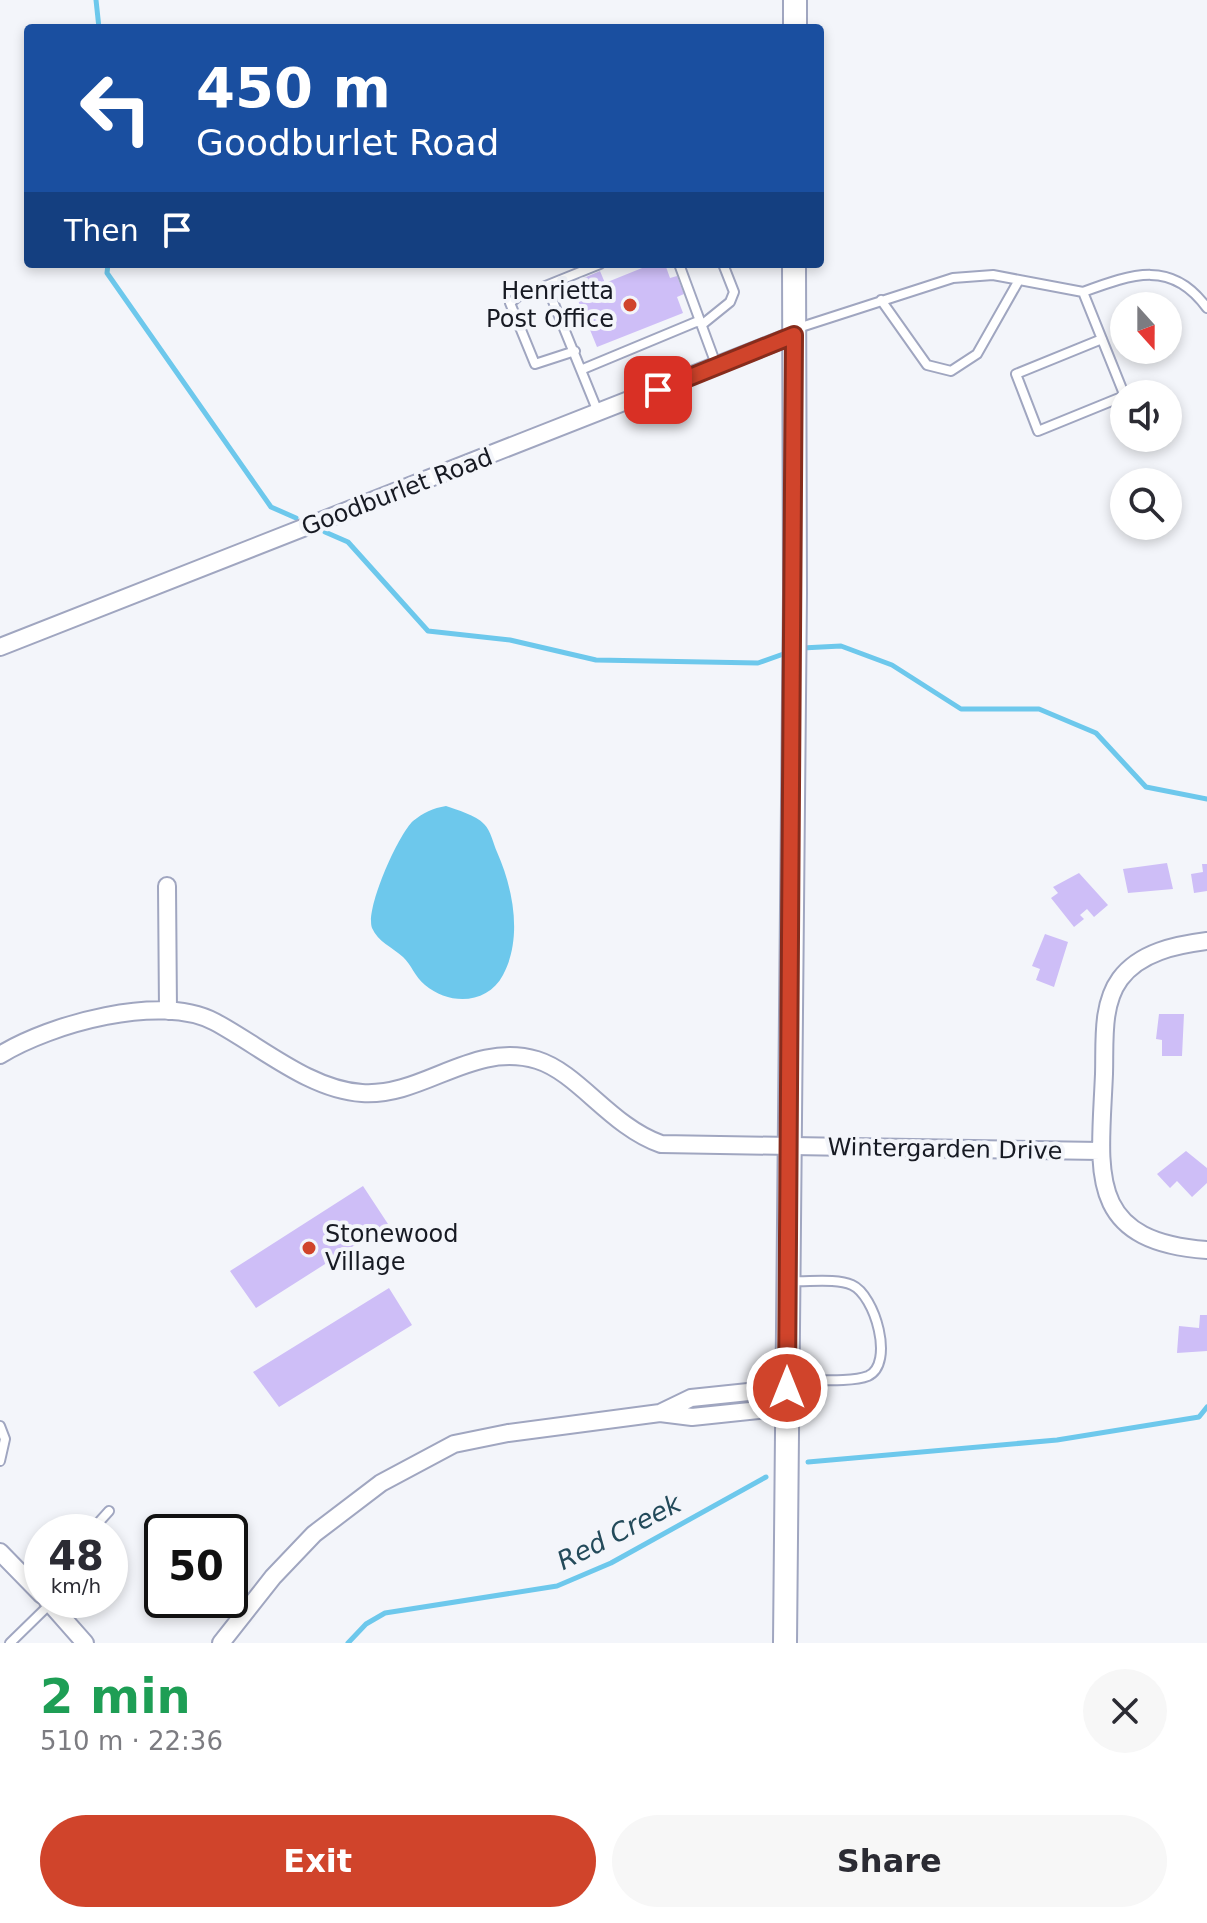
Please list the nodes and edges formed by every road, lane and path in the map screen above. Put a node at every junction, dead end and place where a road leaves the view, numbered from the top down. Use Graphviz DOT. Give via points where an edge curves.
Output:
graph roads {
  1 [pos="795,0"];
  2 [pos="795,24"];
  3 [pos="590,268"];
  4 [pos="681,268"];
  5 [pos="725,268"];
  6 [pos="794,268"];
  7 [pos="1019,280"];
  8 [pos="543,287"];
  9 [pos="1083,292"];
  10 [pos="881,300"];
  11 [pos="1207,308"];
  12 [pos="704,323"];
  13 [pos="794,332"];
  14 [pos="1102,339"];
  15 [pos="575,351"];
  16 [pos="717,367"];
  17 [pos="583,369"];
  18 [pos="1118,380"];
  19 [pos="1110,401"];
  20 [pos="599,413"];
  21 [pos="0,647"];
  22 [pos="167,886"];
  23 [pos="1207,941"];
  24 [pos="168,1011"];
  25 [pos="0,1055"];
  26 [pos="789,1147"];
  27 [pos="1101,1151"];
  28 [pos="1207,1250"];
  29 [pos="788,1280"];
  30 [pos="787,1392"];
  31 [pos="0,1426"];
  32 [pos="0,1461"];
  33 [pos="109,1511"];
  34 [pos="106,1514"];
  35 [pos="0,1552"];
  36 [pos="24,1576"];
  37 [pos="32,1618"];
  38 [pos="63,1618"];
  39 [pos="10,1643"];
  40 [pos="85,1643"];
  41 [pos="221,1643"];
  42 [pos="785,1643"];
  1 -- 2 [label="main road"];
  3 -- 8 [label="lane"];
  4 -- 12 [label="lane"];
  5 -- 12 [label="lane" via="734,292 730,302"];
  6 -- 13 [label="main road"];
  7 -- 9 [label="lane"];
  7 -- 10 [label="lane" via="993,275 953,278"];
  7 -- 10 [label="lane" via="977,354 951,371 927,365"];
  8 -- 15 [label="lane"];
  8 -- 15 [label="lane" via="525,291 510,303 535,364"];
  9 -- 11 [label="lane" via="1145,273 1170,277 1193,289"];
  9 -- 14 [label="lane"];
  10 -- 13 [label="lane"];
  12 -- 16 [label="lane"];
  12 -- 17 [label="lane"];
  13 -- 16 [label="street, Goodburlet Road"];
  13 -- 26 [label="main road"];
  14 -- 18 [label="lane"];
  14 -- 19 [label="lane" via="1016,374 1038,431"];
  15 -- 17 [label="lane"];
  16 -- 20 [label="street, Goodburlet Road"];
  17 -- 20 [label="lane"];
  20 -- 21 [label="street, Goodburlet Road"];
  22 -- 24 [label="street"];
  23 -- 27 [label="street" via="1152,954 1120,979 1106,1019"];
  24 -- 25 [label="street, Wintergarden Drive" via="63,1026"];
  24 -- 26 [label="street, Wintergarden Drive" via="212,1020 338,1089 397,1090 471,1060 518,1056 556,1069 623,1126 661,1144"];
  26 -- 27 [label="street, Wintergarden Drive"];
  26 -- 29 [label="main road"];
  27 -- 28 [label="street" via="1106,1191 1125,1222 1156,1243"];
  29 -- 30 [label="main road"];
  29 -- 30 [label="lane" via="850,1284 861,1291 877,1324 880,1357 878,1367 865,1377"];
  30 -- 41 [label="street" via="692,1417 660,1413 454,1444 381,1483 314,1534"];
  30 -- 42 [label="main road"];
  31 -- 32 [label="lane" via="5,1439"];
  33 -- 34 [label="lane"];
  35 -- 36 [label="street"];
  37 -- 39 [label="lane"];
  38 -- 40 [label="street"];
}
